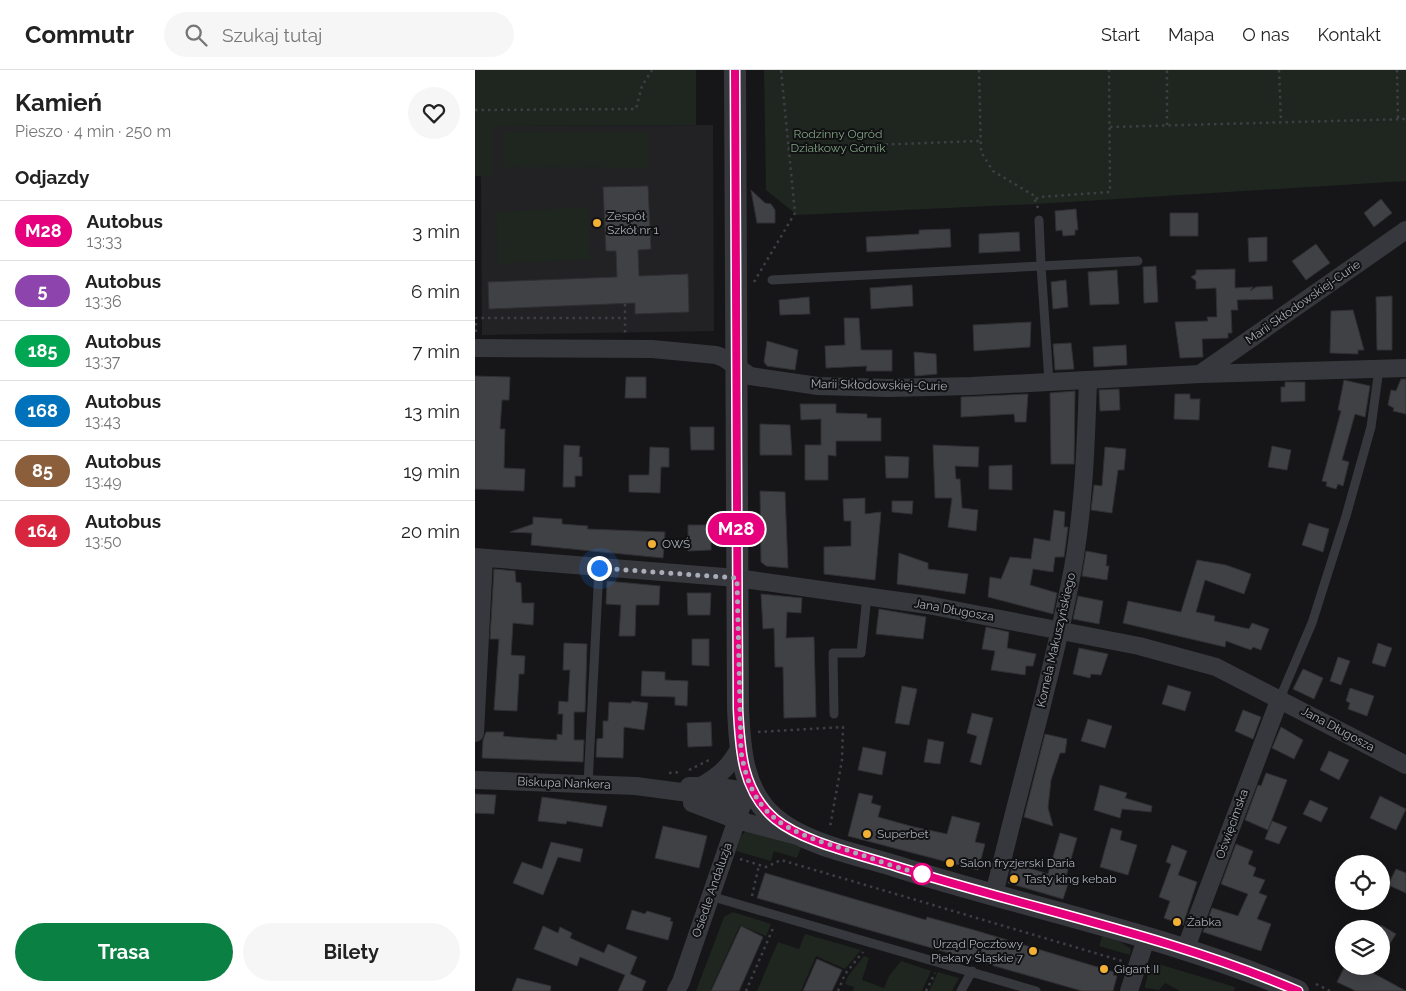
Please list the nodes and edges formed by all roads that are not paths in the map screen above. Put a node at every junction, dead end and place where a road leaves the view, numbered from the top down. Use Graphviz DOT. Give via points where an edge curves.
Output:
graph roads {
  1 [pos="735,70"];
  2 [pos="1039,220"];
  3 [pos="1406,230"];
  4 [pos="1138,261"];
  5 [pos="1041,266"];
  6 [pos="772,280"];
  7 [pos="476,343"];
  8 [pos="737,368"];
  9 [pos="1406,368"];
  10 [pos="1379,369"];
  11 [pos="1200,374"];
  12 [pos="1087,380"];
  13 [pos="1049,382"];
  14 [pos="479,558"];
  15 [pos="599,568"];
  16 [pos="737,578"];
  17 [pos="867,596"];
  18 [pos="1059,630"];
  19 [pos="1280,698"];
  20 [pos="834,714"];
  21 [pos="475,733"];
  22 [pos="748,738"];
  23 [pos="1406,765"];
  24 [pos="475,780"];
  25 [pos="588,784"];
  26 [pos="701,786"];
  27 [pos="658,789"];
  28 [pos="744,806"];
  29 [pos="808,838"];
  30 [pos="994,895"];
  31 [pos="710,896"];
  32 [pos="1145,939"];
  33 [pos="1185,950"];
  34 [pos="972,972"];
  35 [pos="676,991"];
  36 [pos="961,991"];
  37 [pos="1036,991"];
  38 [pos="1129,991"];
  39 [pos="1298,991"];
  1 -- 8 [label="street"];
  2 -- 5 [label="lane"];
  3 -- 11 [label="street, Marii Skłodowskiej-Curie"];
  4 -- 5 [label="lane"];
  5 -- 6 [label="lane"];
  5 -- 13 [label="lane"];
  7 -- 8 [label="street, Marii Skłodowskiej-Curie" via="652,349 716,355"];
  8 -- 13 [label="street, Marii Skłodowskiej-Curie" via="750,376 818,386 889,388"];
  8 -- 16 [label="street"];
  9 -- 10 [label="street, Marii Skłodowskiej-Curie"];
  10 -- 11 [label="street, Marii Skłodowskiej-Curie"];
  10 -- 19 [label="lane" via="1371,427 1313,623"];
  11 -- 12 [label="street, Marii Skłodowskiej-Curie"];
  12 -- 13 [label="street, Marii Skłodowskiej-Curie"];
  12 -- 18 [label="street, Kornela Makuszyńskiego" via="1083,499 1073,568"];
  14 -- 15 [label="street, Jana Długosza"];
  14 -- 21 [label="street"];
  15 -- 16 [label="street, Jana Długosza"];
  15 -- 25 [label="lane"];
  16 -- 17 [label="street, Jana Długosza"];
  16 -- 22 [label="street"];
  17 -- 18 [label="street, Jana Długosza"];
  17 -- 20 [label="lane" via="861,653 833,653"];
  18 -- 19 [label="street, Jana Długosza" via="1195,659"];
  18 -- 30 [label="street, Kornela Makuszyńskiego"];
  19 -- 23 [label="street, Jana Długosza"];
  19 -- 33 [label="street, Oświęcimska"];
  22 -- 26 [label="street, Biskupa Nankera" via="723,773"];
  22 -- 28 [label="street"];
  24 -- 25 [label="street, Biskupa Nankera"];
  25 -- 27 [label="street, Biskupa Nankera"];
  26 -- 27 [label="street, Biskupa Nankera"];
  26 -- 28 [label="street, Biskupa Nankera"];
  27 -- 28 [label="street, Biskupa Nankera"];
  28 -- 29 [label="street"];
  28 -- 29 [label="street" via="762,806 776,820"];
  28 -- 31 [label="street, Osiedle Andaluzja"];
  29 -- 30 [label="street"];
  30 -- 32 [label="street"];
  31 -- 34 [label="lane"];
  31 -- 35 [label="street, Osiedle Andaluzja"];
  32 -- 33 [label="street"];
  32 -- 38 [label="street"];
  33 -- 39 [label="street"];
  34 -- 36 [label="lane"];
  34 -- 37 [label="lane"];
}
